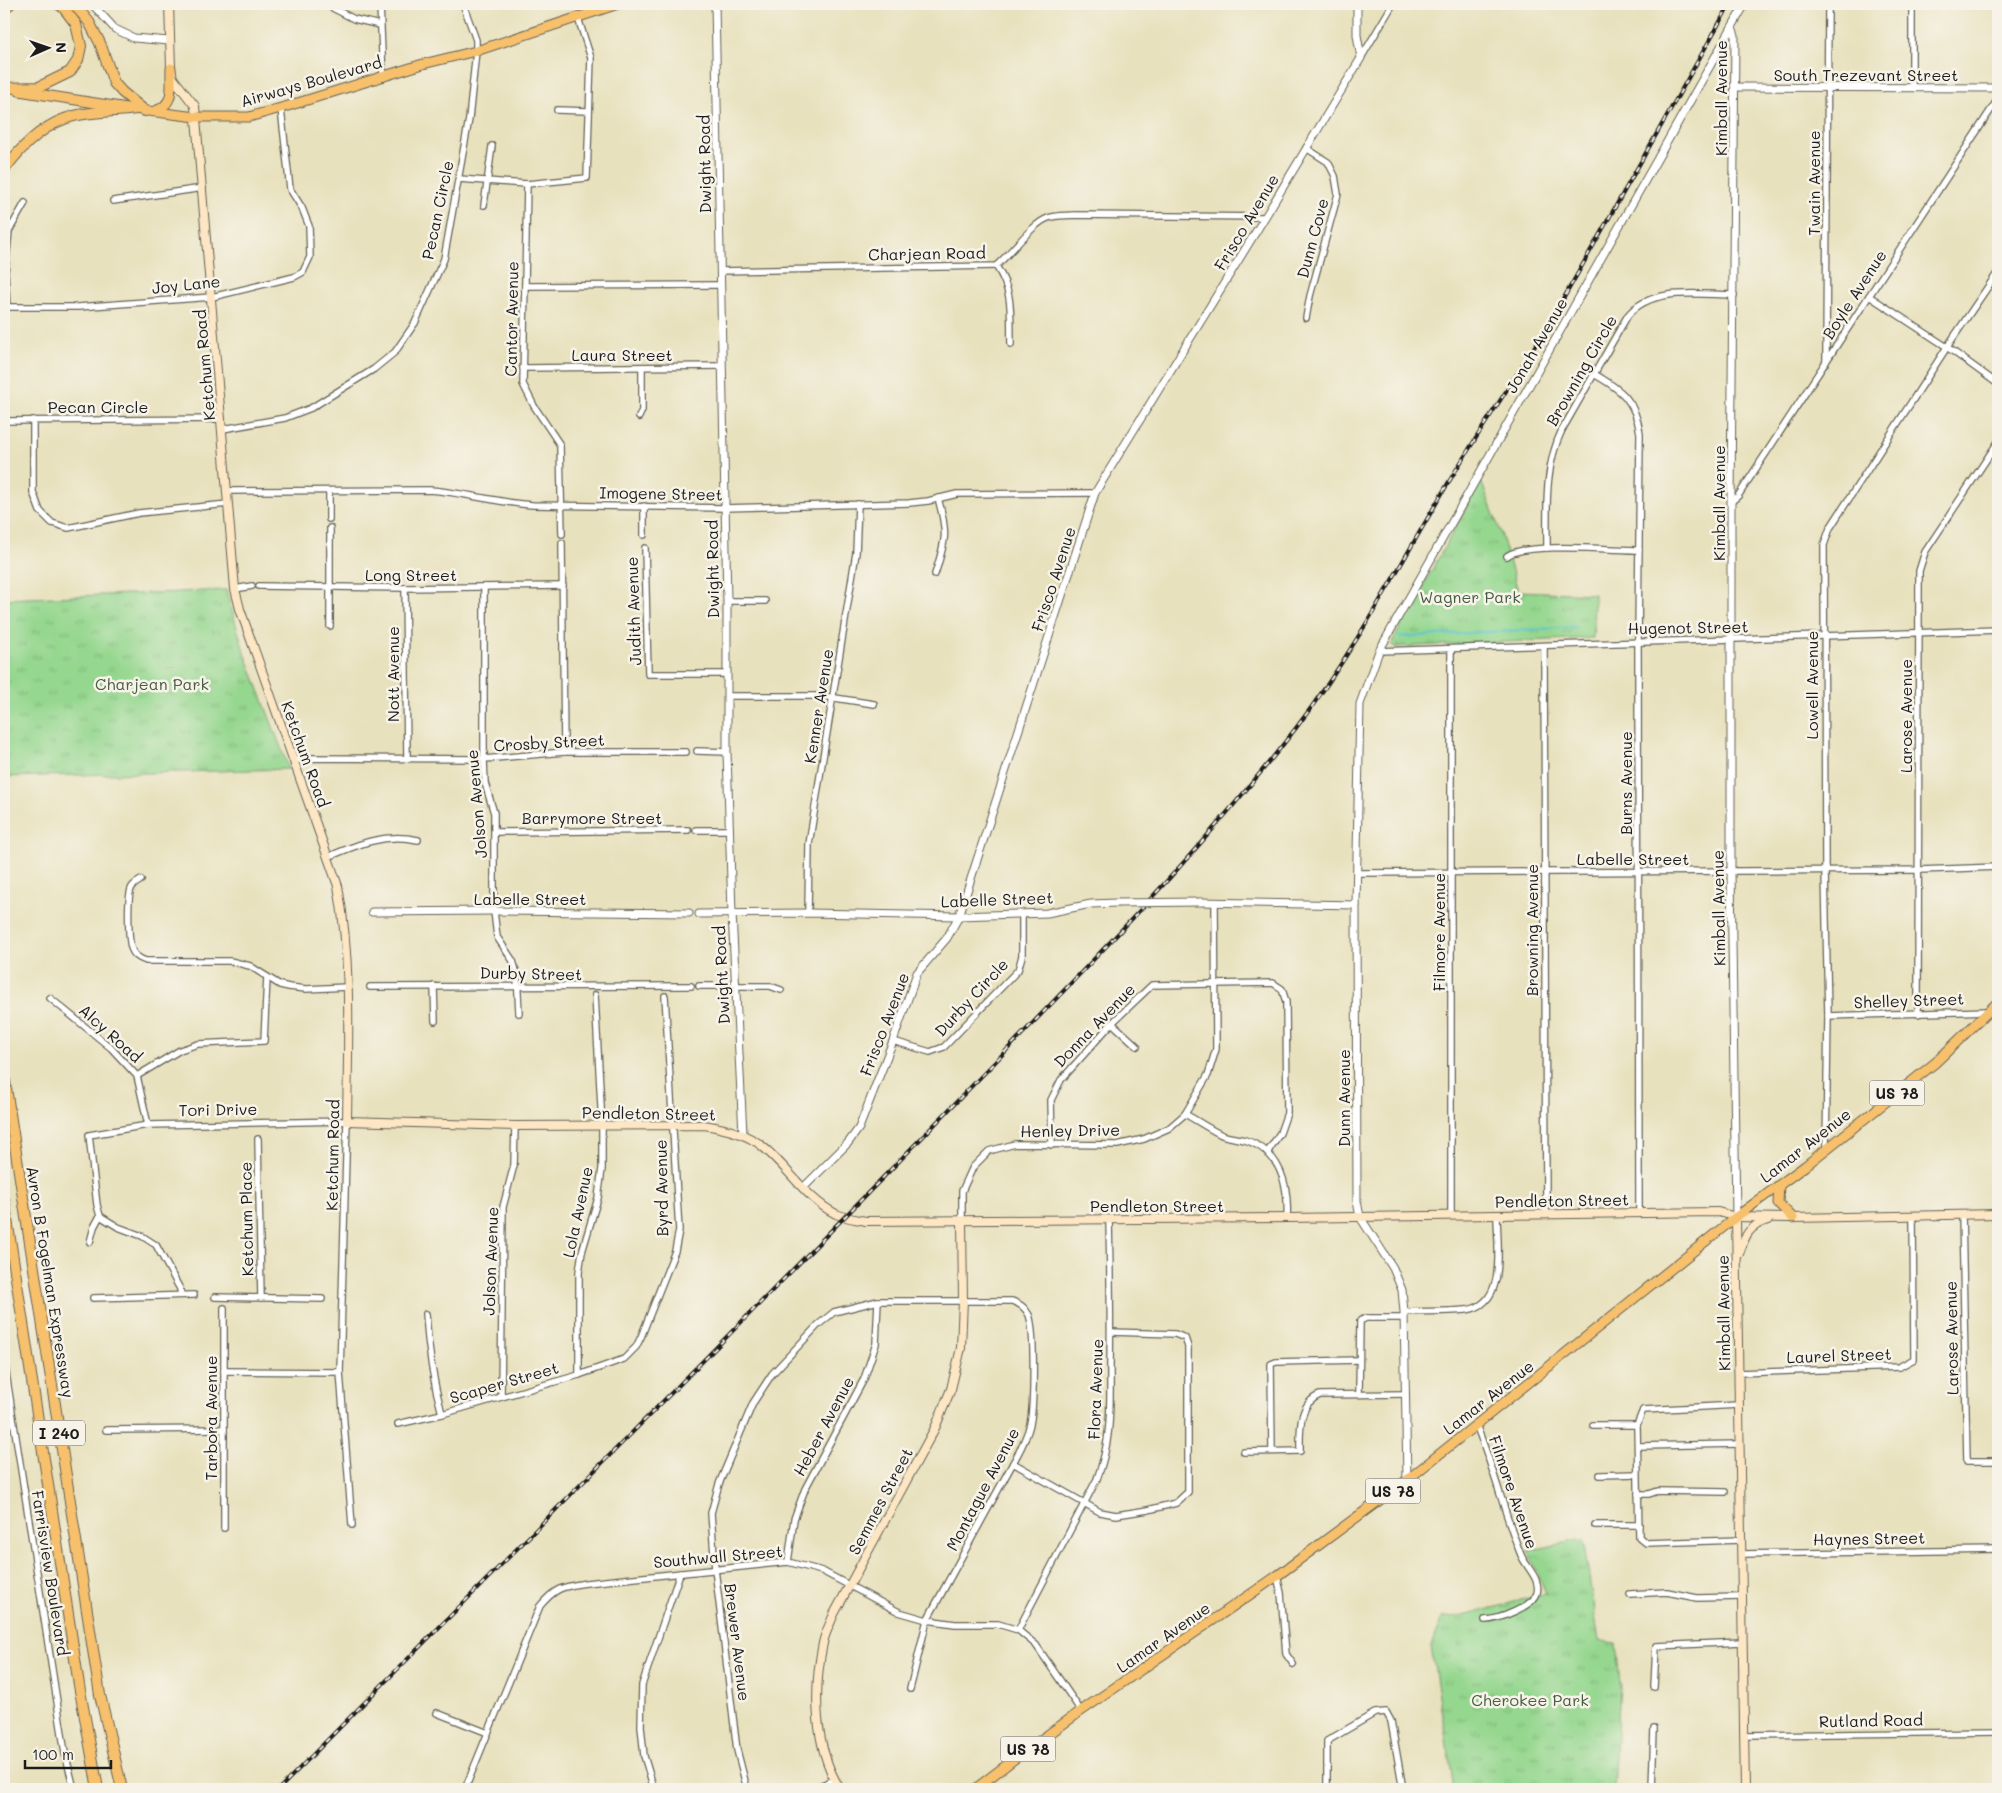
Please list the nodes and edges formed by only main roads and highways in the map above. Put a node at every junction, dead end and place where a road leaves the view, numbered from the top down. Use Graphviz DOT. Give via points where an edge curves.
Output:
graph roads {
  1 [pos="10,4"];
  2 [pos="58,4"];
  3 [pos="74,4"];
  4 [pos="169,4"];
  5 [pos="618,4"];
  6 [pos="4,9"];
  7 [pos="170,68"];
  8 [pos="4,88"];
  9 [pos="145,111"];
  10 [pos="196,117"];
  11 [pos="4,170"];
  12 [pos="1998,1002"];
  13 [pos="4,1075"];
  14 [pos="347,1121"];
  15 [pos="1779,1185"];
  16 [pos="4,1200"];
  17 [pos="1998,1214"];
  18 [pos="1736,1217"];
  19 [pos="1775,1217"];
  20 [pos="1793,1218"];
  21 [pos="962,1221"];
  22 [pos="1736,1261"];
  23 [pos="98,1789"];
  24 [pos="122,1789"];
  25 [pos="840,1789"];
  26 [pos="975,1789"];
  27 [pos="1745,1789"];
  1 -- 6 [label="highway"];
  2 -- 8 [label="highway" via="76,24 81,46 78,60 70,72 39,87"];
  3 -- 9 [label="highway" via="100,43 114,83"];
  4 -- 7 [label="main road, Ketchum Road"];
  5 -- 10 [label="main road, Airways Boulevard" via="476,51 423,64 281,109 245,117"];
  7 -- 9 [label="main road" via="170,99 166,106"];
  7 -- 10 [label="main road, Ketchum Road" via="173,78 195,106"];
  8 -- 9 [label="main road, Airways Boulevard"];
  9 -- 10 [label="main road, Airways Boulevard"];
  9 -- 11 [label="highway" via="74,116 56,122 27,143"];
  10 -- 14 [label="main road, Ketchum Road" via="236,589 240,609 338,886 347,987"];
  12 -- 15 [label="main road, Lamar Avenue / US 78" via="1935,1063"];
  13 -- 24 [label="highway, Avron B Fogelman Expressway / I 240" via="100,1695"];
  14 -- 21 [label="main road, Pendleton Street" via="515,1126 704,1125 743,1134 762,1146 803,1188 837,1214 866,1221"];
  15 -- 18 [label="main road, Lamar Avenue / US 78"];
  15 -- 20 [label="main road" via="1778,1203"];
  16 -- 23 [label="highway, Avron B Fogelman Expressway / I 240"];
  17 -- 20 [label="main road, Pendleton Street"];
  18 -- 19 [label="main road, Pendleton Street"];
  18 -- 21 [label="main road, Pendleton Street" via="1718,1212"];
  18 -- 22 [label="main road, Kimball Avenue"];
  18 -- 26 [label="main road, Lamar Avenue / US 78" via="1407,1480"];
  19 -- 20 [label="main road, Pendleton Street"];
  19 -- 22 [label="main road" via="1752,1226"];
  21 -- 25 [label="main road, Semmes Street" via="961,1348 952,1389 834,1614 823,1641 817,1681 817,1716 822,1745"];
  22 -- 27 [label="main road, Kimball Avenue"];
}
